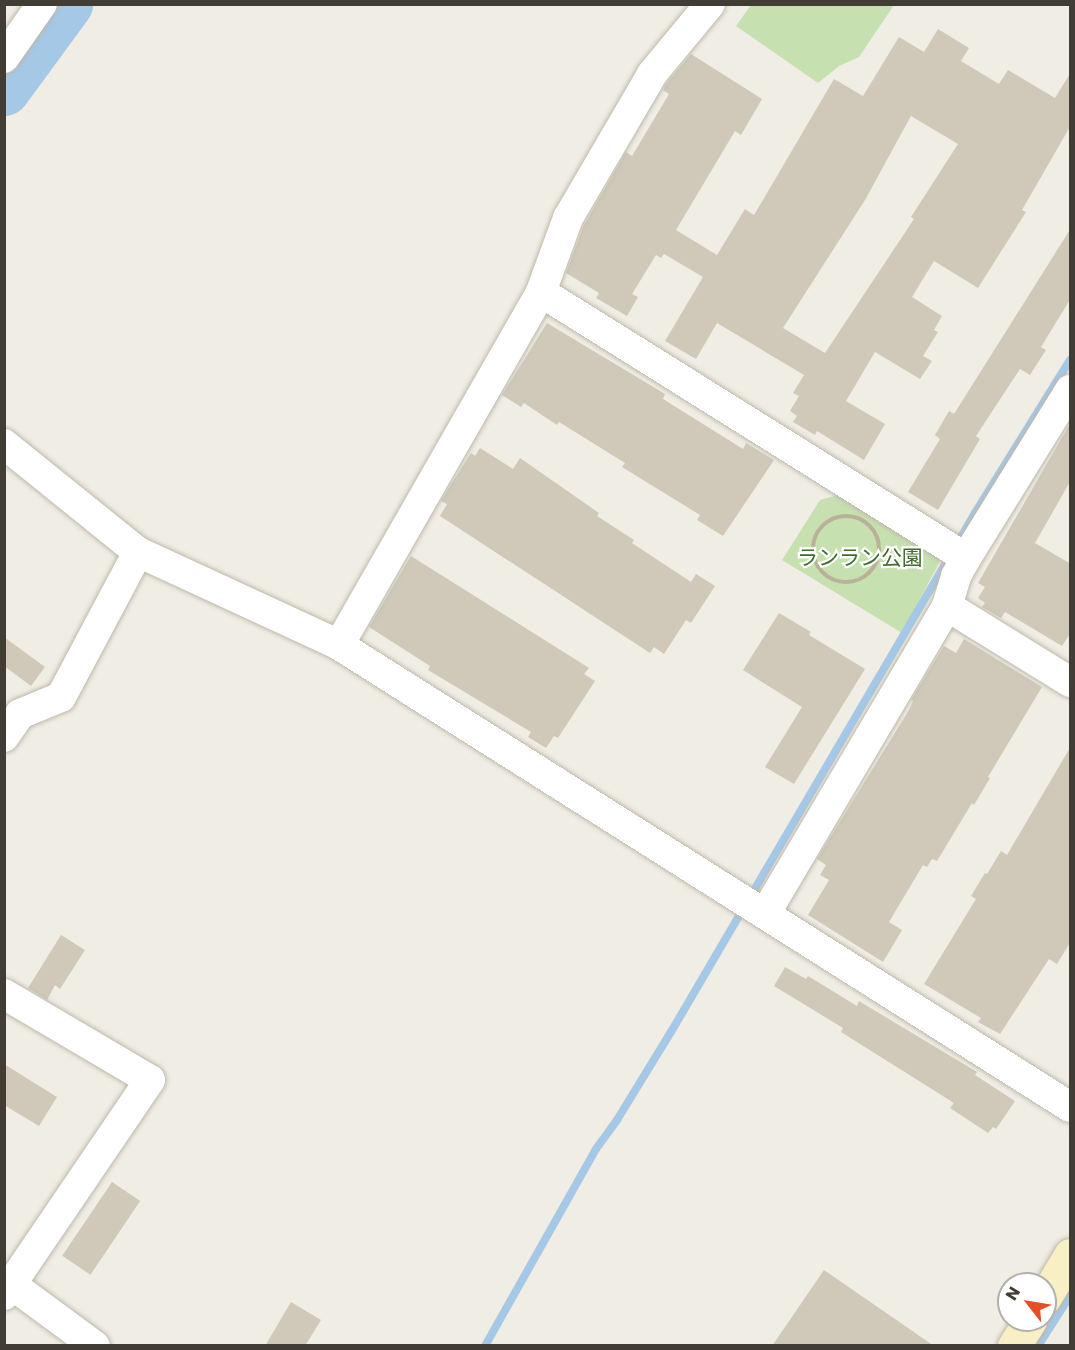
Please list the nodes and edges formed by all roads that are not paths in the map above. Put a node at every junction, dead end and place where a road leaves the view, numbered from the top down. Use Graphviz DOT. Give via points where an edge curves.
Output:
graph roads {
  1 [pos="42,4"];
  2 [pos="710,4"];
  3 [pos="4,58"];
  4 [pos="541,292"];
  5 [pos="1071,390"];
  6 [pos="4,444"];
  7 [pos="138,552"];
  8 [pos="955,552"];
  9 [pos="947,606"];
  10 [pos="339,645"];
  11 [pos="1071,682"];
  12 [pos="4,737"];
  13 [pos="751,905"];
  14 [pos="4,993"];
  15 [pos="1071,1107"];
  16 [pos="1071,1255"];
  17 [pos="1057,1278"];
  18 [pos="8,1289"];
  19 [pos="1023,1332"];
  20 [pos="95,1346"];
  21 [pos="1014,1346"];
  1 -- 3 [label="street"];
  2 -- 4 [label="street" via="652,74 568,218"];
  4 -- 8 [label="street"];
  4 -- 10 [label="street"];
  5 -- 8 [label="street"];
  6 -- 7 [label="street"];
  7 -- 10 [label="street"];
  7 -- 12 [label="street" via="62,697 20,714"];
  8 -- 9 [label="street" via="956,576"];
  9 -- 11 [label="street"];
  9 -- 13 [label="street"];
  10 -- 13 [label="street"];
  13 -- 15 [label="street"];
  14 -- 18 [label="street" via="150,1080"];
  16 -- 17 [label="street"];
  18 -- 20 [label="street"];
  19 -- 21 [label="street"];
}
